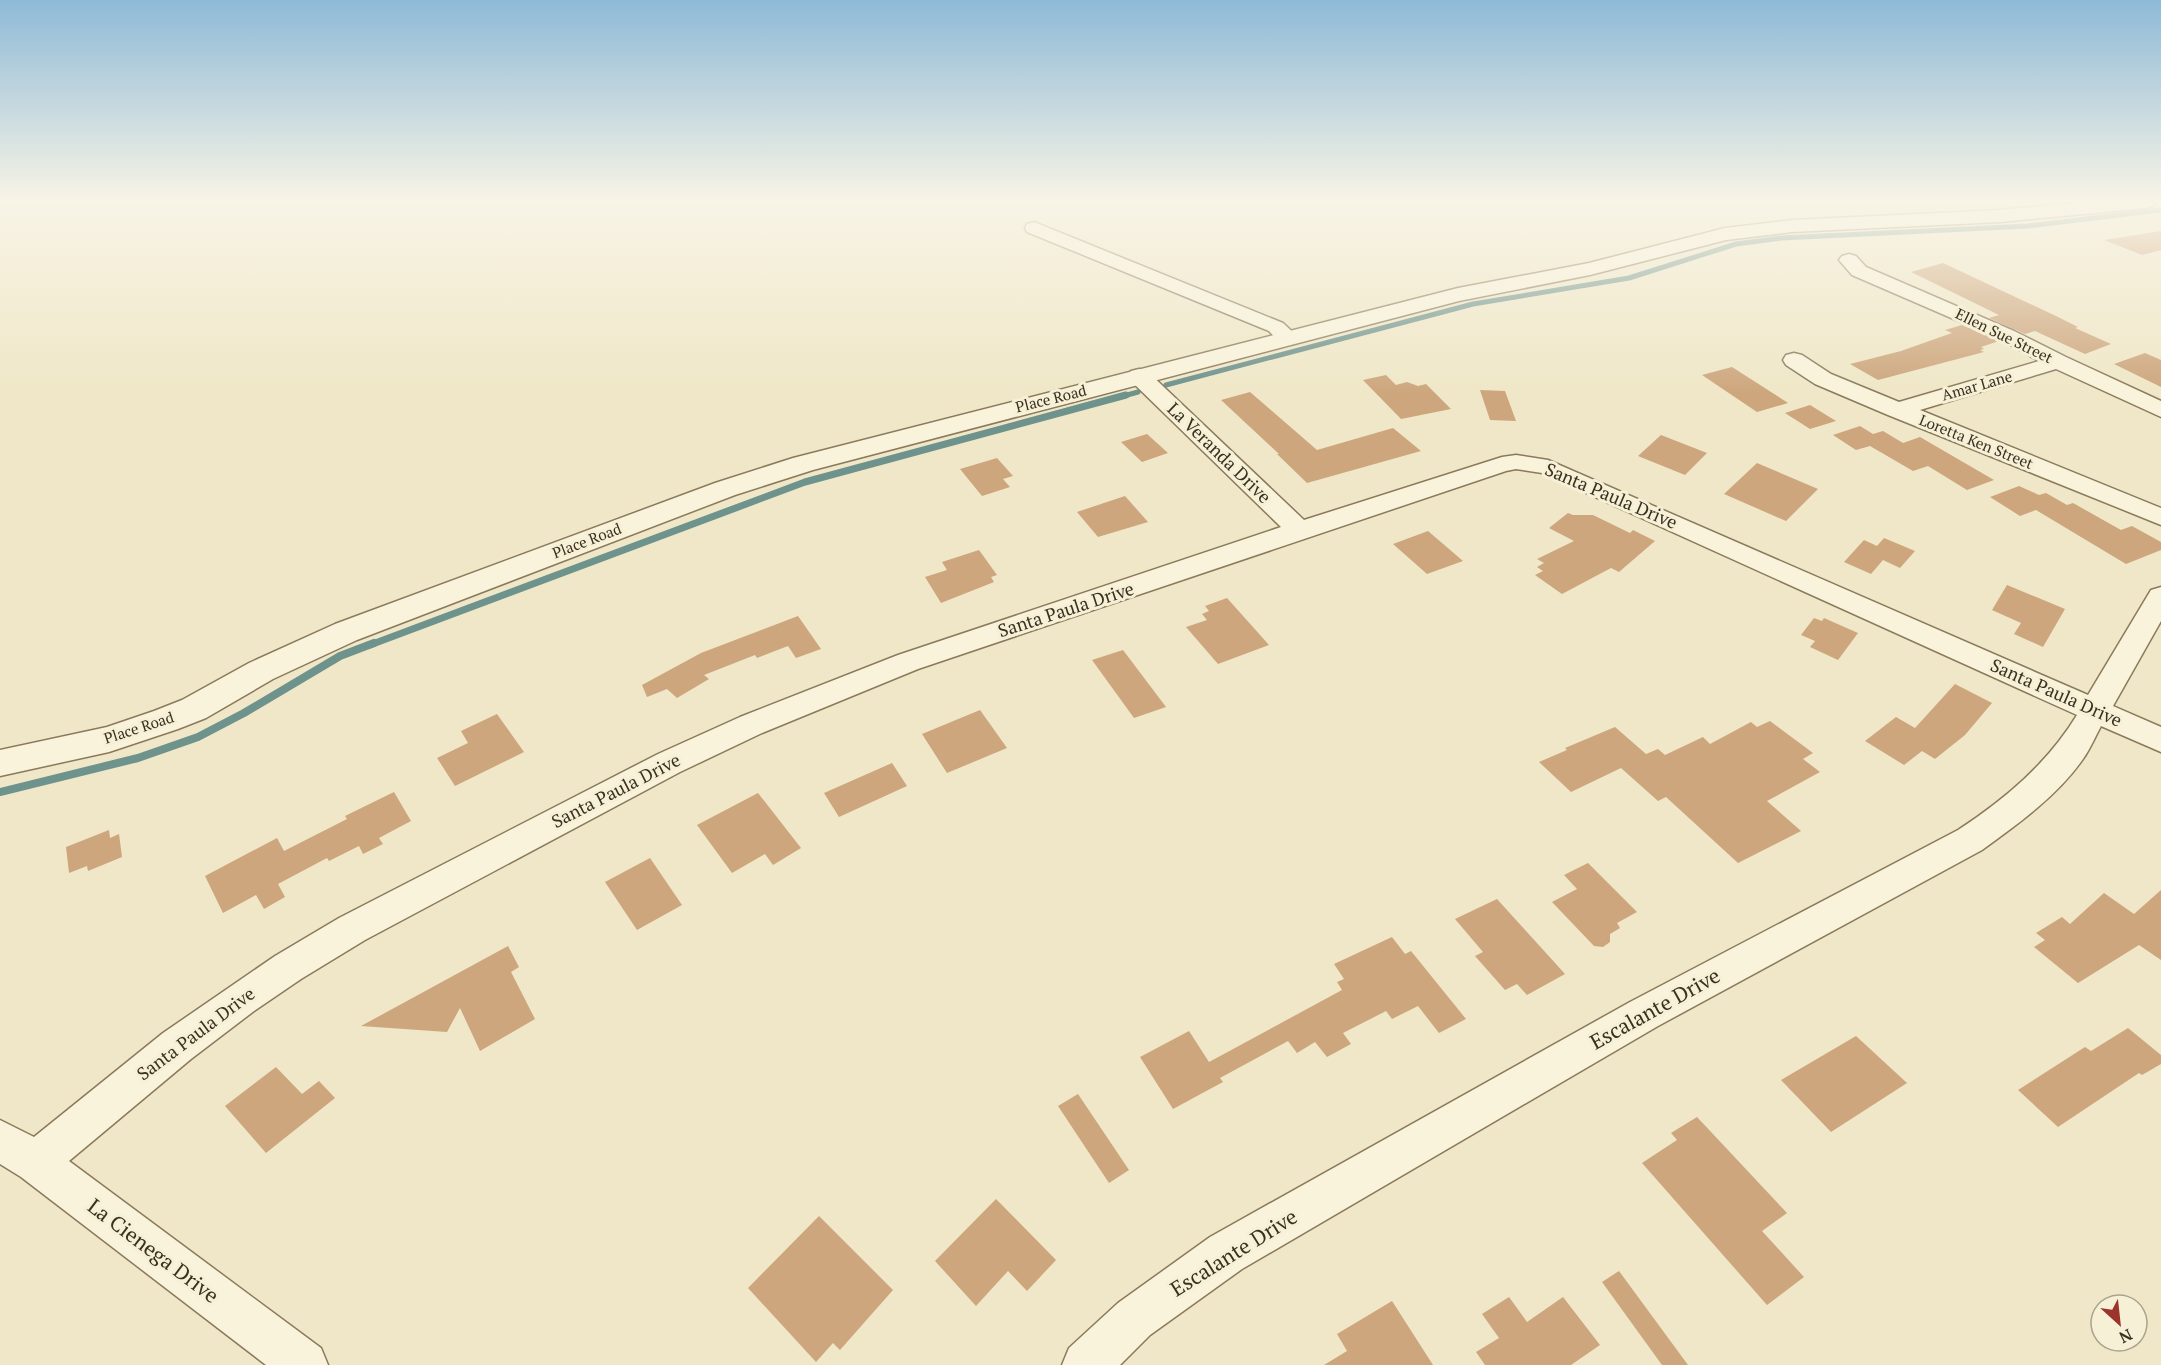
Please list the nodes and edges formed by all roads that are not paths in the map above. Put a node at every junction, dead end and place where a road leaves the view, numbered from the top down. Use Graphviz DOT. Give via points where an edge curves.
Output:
graph roads {
  1 [pos="1126,266"];
  2 [pos="1600,266"];
  3 [pos="1854,266"];
  4 [pos="1287,338"];
  5 [pos="1794,360"];
  6 [pos="2058,362"];
  7 [pos="1139,376"];
  8 [pos="1896,410"];
  9 [pos="2161,410"];
  10 [pos="2161,517"];
  11 [pos="1299,530"];
  12 [pos="2161,596"];
  13 [pos="2095,711"];
  14 [pos="2161,740"];
  15 [pos="0,763"];
  16 [pos="0,1140"];
  17 [pos="36,1162"];
  18 [pos="304,1365"];
  19 [pos="1086,1365"];
  1 -- 4 [label="street" via="1276,327"];
  2 -- 4 [label="street, Place Road" via="1458,295"];
  3 -- 6 [label="street, Ellen Sue Street"];
  4 -- 7 [label="street, Place Road"];
  5 -- 8 [label="street, Loretta Ken Street" via="1823,379"];
  6 -- 8 [label="street, Amar Lane"];
  6 -- 9 [label="street, Ellen Sue Street"];
  7 -- 11 [label="street, La Veranda Drive"];
  7 -- 15 [label="street, Place Road" via="803,464 725,489 346,632 261,670 194,709 166,720 109,739"];
  8 -- 10 [label="street, Loretta Ken Street"];
  11 -- 13 [label="street, Santa Paula Drive" via="1502,464 1532,463"];
  11 -- 17 [label="street, Santa Paula Drive" via="908,662 669,763 303,958 163,1057"];
  12 -- 13 [label="street, Escalante Drive"];
  13 -- 14 [label="street, Santa Paula Drive"];
  13 -- 19 [label="street, Escalante Drive" via="2058,768 2009,814 1970,840 1644,1014 1226,1253 1134,1319"];
  16 -- 17 [label="street, La Cienega Drive"];
  17 -- 18 [label="street, La Cienega Drive"];
}
